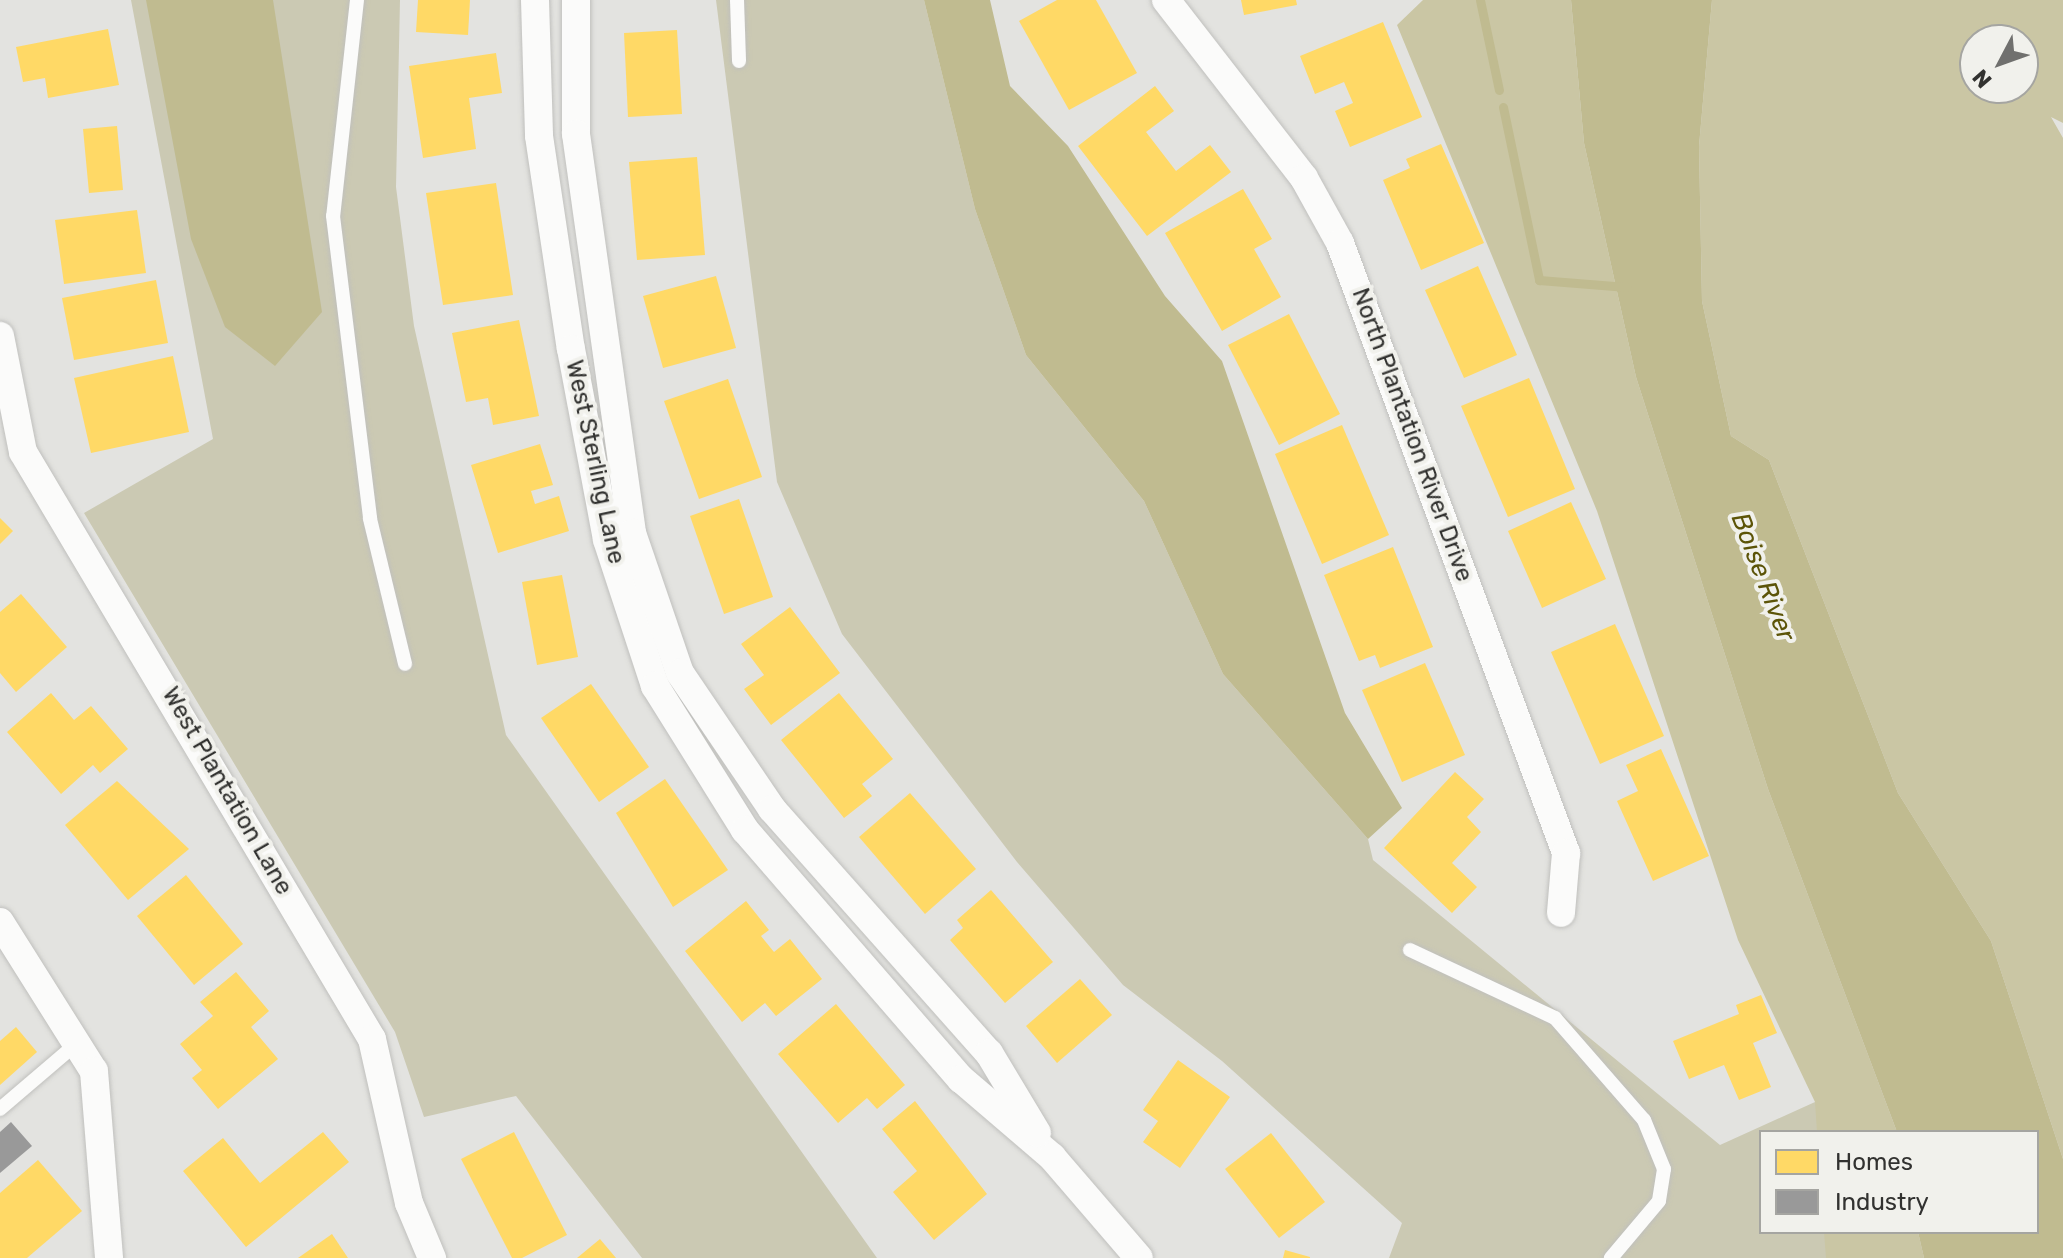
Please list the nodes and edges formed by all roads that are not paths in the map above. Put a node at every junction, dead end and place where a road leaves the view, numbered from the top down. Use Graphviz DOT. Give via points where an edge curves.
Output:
graph roads {
  1 [pos="357,0"];
  2 [pos="535,0"];
  3 [pos="576,0"];
  4 [pos="737,0"];
  5 [pos="1166,0"];
  6 [pos="739,61"];
  7 [pos="0,336"];
  8 [pos="405,664"];
  9 [pos="1561,913"];
  10 [pos="0,922"];
  11 [pos="1410,950"];
  12 [pos="76,1044"];
  13 [pos="0,1109"];
  14 [pos="1052,1157"];
  15 [pos="110,1258"];
  16 [pos="432,1258"];
  17 [pos="1139,1258"];
  18 [pos="1611,1258"];
  1 -- 8 [label="lane" via="333,216 370,519"];
  2 -- 14 [label="street, West Sterling Lane" via="539,136 571,349 607,540 655,686 745,830 961,1079"];
  3 -- 14 [label="street, West Sterling Lane" via="576,134 632,533 680,673 772,809 989,1053"];
  4 -- 6 [label="lane"];
  5 -- 9 [label="street, North Plantation River Drive" via="1304,178 1340,243 1566,853"];
  7 -- 16 [label="street, West Plantation Lane" via="23,452 372,1039 409,1203"];
  10 -- 12 [label="street"];
  11 -- 18 [label="lane" via="1555,1018 1644,1120 1664,1169 1659,1201"];
  12 -- 13 [label="lane"];
  12 -- 15 [label="street" via="94,1071"];
  14 -- 17 [label="street, West Sterling Lane"];
}
